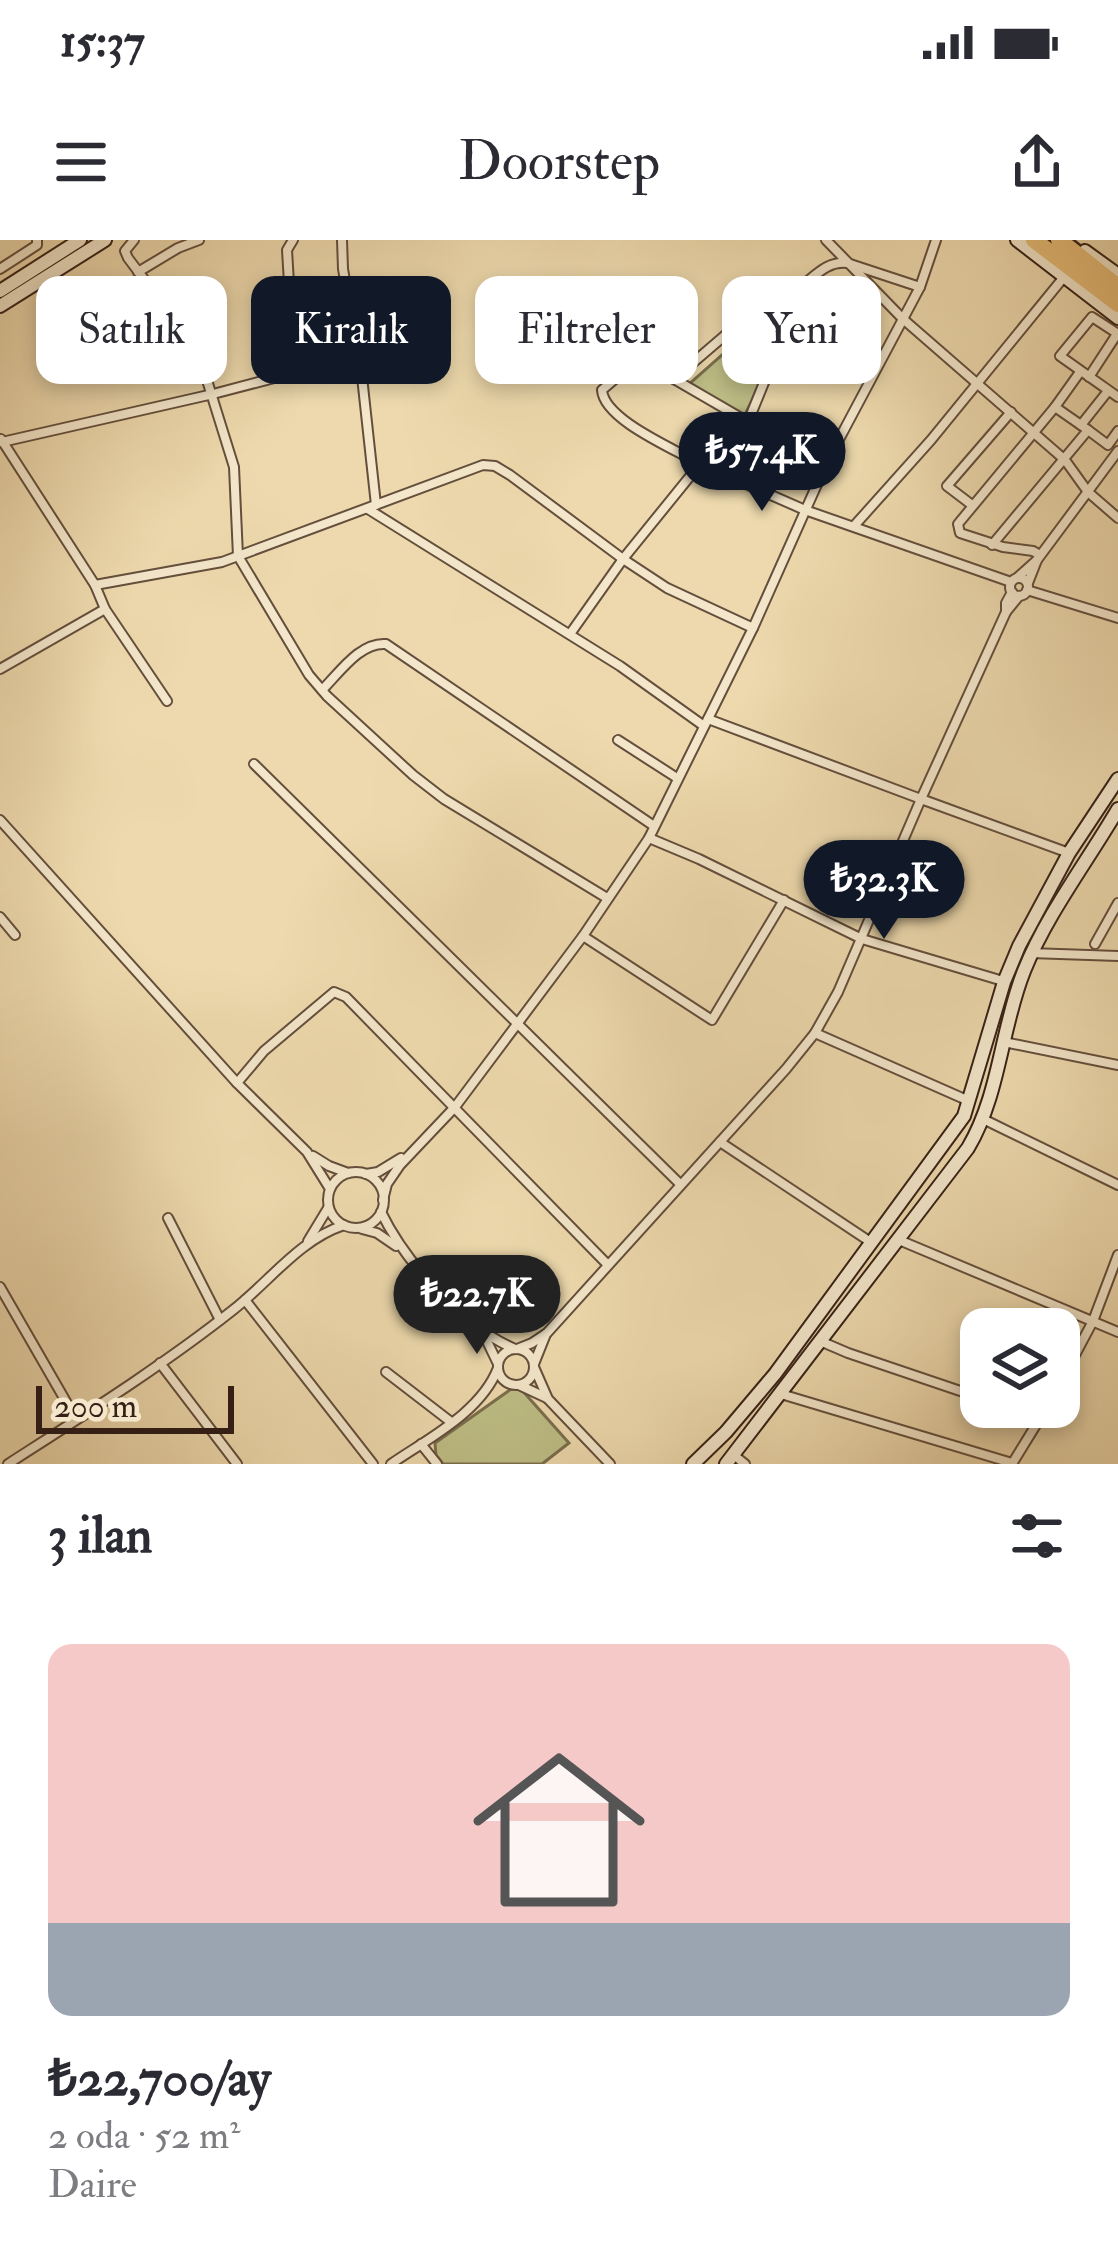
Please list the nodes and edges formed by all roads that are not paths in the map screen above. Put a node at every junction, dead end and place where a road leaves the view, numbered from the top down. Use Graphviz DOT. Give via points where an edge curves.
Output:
graph roads {
  1 [pos="37,240"];
  2 [pos="80,240"];
  3 [pos="105,240"];
  4 [pos="134,240"];
  5 [pos="199,240"];
  6 [pos="293,240"];
  7 [pos="342,240"];
  8 [pos="826,240"];
  9 [pos="936,240"];
  10 [pos="1017,240"];
  11 [pos="1034,240"];
  12 [pos="1059,240"];
  13 [pos="1070,240"];
  14 [pos="847,262"];
  15 [pos="0,269"];
  16 [pos="138,272"];
  17 [pos="1118,275"];
  18 [pos="289,276"];
  19 [pos="344,276"];
  20 [pos="816,276"];
  21 [pos="1064,277"];
  22 [pos="920,287"];
  23 [pos="1118,287"];
  24 [pos="0,291"];
  25 [pos="1118,304"];
  26 [pos="0,306"];
  27 [pos="1118,318"];
  28 [pos="903,319"];
  29 [pos="1118,334"];
  30 [pos="722,337"];
  31 [pos="698,358"];
  32 [pos="1085,374"];
  33 [pos="976,382"];
  34 [pos="251,384"];
  35 [pos="362,384"];
  36 [pos="608,384"];
  37 [pos="683,384"];
  38 [pos="763,384"];
  39 [pos="1114,391"];
  40 [pos="213,394"];
  41 [pos="1055,407"];
  42 [pos="1011,412"];
  43 [pos="1084,427"];
  44 [pos="1118,430"];
  45 [pos="1035,434"];
  46 [pos="1,440"];
  47 [pos="1118,451"];
  48 [pos="1065,460"];
  49 [pos="700,464"];
  50 [pos="1088,492"];
  51 [pos="971,505"];
  52 [pos="371,507"];
  53 [pos="806,510"];
  54 [pos="1118,518"];
  55 [pos="854,526"];
  56 [pos="992,544"];
  57 [pos="238,556"];
  58 [pos="1039,557"];
  59 [pos="623,559"];
  60 [pos="95,585"];
  61 [pos="1019,587"];
  62 [pos="105,609"];
  63 [pos="1118,618"];
  64 [pos="753,628"];
  65 [pos="570,634"];
  66 [pos="0,669"];
  67 [pos="322,690"];
  68 [pos="167,701"];
  69 [pos="706,722"];
  70 [pos="618,740"];
  71 [pos="254,764"];
  72 [pos="677,778"];
  73 [pos="1118,779"];
  74 [pos="921,799"];
  75 [pos="1118,809"];
  76 [pos="0,820"];
  77 [pos="655,827"];
  78 [pos="649,838"];
  79 [pos="1069,853"];
  80 [pos="608,898"];
  81 [pos="784,900"];
  82 [pos="1118,903"];
  83 [pos="0,916"];
  84 [pos="15,934"];
  85 [pos="583,936"];
  86 [pos="862,939"];
  87 [pos="1095,944"];
  88 [pos="1025,950"];
  89 [pos="1118,956"];
  90 [pos="1004,982"];
  91 [pos="517,1026"];
  92 [pos="815,1033"];
  93 [pos="1004,1042"];
  94 [pos="1118,1065"];
  95 [pos="237,1083"];
  96 [pos="969,1101"];
  97 [pos="455,1108"];
  98 [pos="983,1119"];
  99 [pos="720,1142"];
  100 [pos="413,1151"];
  101 [pos="307,1152"];
  102 [pos="349,1173"];
  103 [pos="364,1174"];
  104 [pos="680,1184"];
  105 [pos="1118,1185"];
  106 [pos="331,1189"];
  107 [pos="383,1200"];
  108 [pos="329,1205"];
  109 [pos="381,1212"];
  110 [pos="169,1218"];
  111 [pos="344,1225"];
  112 [pos="358,1228"];
  113 [pos="882,1230"];
  114 [pos="899,1240"];
  115 [pos="872,1243"];
  116 [pos="303,1247"];
  117 [pos="1118,1255"];
  118 [pos="411,1259"];
  119 [pos="608,1264"];
  120 [pos="0,1287"];
  121 [pos="245,1300"];
  122 [pos="220,1320"];
  123 [pos="1093,1321"];
  124 [pos="1118,1331"];
  125 [pos="483,1333"];
  126 [pos="547,1333"];
  127 [pos="820,1341"];
  128 [pos="1080,1345"];
  129 [pos="516,1349"];
  130 [pos="160,1363"];
  131 [pos="534,1365"];
  132 [pos="498,1366"];
  133 [pos="386,1372"];
  134 [pos="514,1385"];
  135 [pos="486,1391"];
  136 [pos="960,1391"];
  137 [pos="782,1394"];
  138 [pos="548,1399"];
  139 [pos="76,1419"];
  140 [pos="451,1422"];
  141 [pos="1034,1428"];
  142 [pos="421,1444"];
  143 [pos="735,1461"];
  144 [pos="8,1464"];
  145 [pos="237,1464"];
  146 [pos="373,1464"];
  147 [pos="391,1464"];
  148 [pos="437,1464"];
  149 [pos="610,1464"];
  150 [pos="693,1464"];
  151 [pos="1012,1464"];
  1 -- 15 [label="street"];
  2 -- 24 [label="main road"];
  3 -- 26 [label="main road"];
  4 -- 16 [label="street" via="125,251"];
  5 -- 16 [label="street"];
  6 -- 18 [label="street"];
  7 -- 19 [label="street"];
  8 -- 14 [label="street"];
  9 -- 22 [label="street"];
  10 -- 21 [label="main road"];
  11 -- 25 [label="highway"];
  12 -- 23 [label="highway"];
  13 -- 17 [label="main road"];
  14 -- 20 [label="street"];
  14 -- 22 [label="street"];
  14 -- 28 [label="street"];
  16 -- 40 [label="street"];
  21 -- 27 [label="main road"];
  21 -- 33 [label="street"];
  22 -- 28 [label="street"];
  28 -- 33 [label="street"];
  28 -- 53 [label="street"];
  29 -- 32 [label="street"];
  29 -- 32 [label="street" via="1092,316 1060,356"];
  30 -- 31 [label="street"];
  32 -- 39 [label="street"];
  32 -- 41 [label="street"];
  33 -- 42 [label="street"];
  33 -- 55 [label="street"];
  34 -- 40 [label="street"];
  35 -- 52 [label="street"];
  36 -- 49 [label="street" via="601,396 609,407"];
  37 -- 38 [label="street" via="748,422"];
  39 -- 43 [label="street"];
  40 -- 46 [label="street"];
  40 -- 57 [label="street" via="234,467"];
  41 -- 43 [label="street"];
  41 -- 45 [label="street"];
  42 -- 45 [label="street"];
  42 -- 51 [label="street" via="946,486"];
  43 -- 44 [label="street" via="1108,445"];
  43 -- 48 [label="street"];
  45 -- 48 [label="street"];
  45 -- 51 [label="street"];
  46 -- 60 [label="street"];
  47 -- 50 [label="street"];
  48 -- 50 [label="street"];
  48 -- 56 [label="street"];
  49 -- 53 [label="street"];
  49 -- 59 [label="street"];
  50 -- 54 [label="street"];
  50 -- 58 [label="street"];
  51 -- 56 [label="street" via="960,533"];
  52 -- 57 [label="street"];
  52 -- 59 [label="street" via="495,466"];
  52 -- 65 [label="street"];
  53 -- 55 [label="street"];
  53 -- 64 [label="street"];
  55 -- 61 [label="street"];
  56 -- 58 [label="street"];
  57 -- 60 [label="street"];
  57 -- 67 [label="street"];
  58 -- 61 [label="street"];
  59 -- 64 [label="street"];
  59 -- 65 [label="street"];
  60 -- 62 [label="street"];
  61 -- 63 [label="street"];
  61 -- 74 [label="street"];
  62 -- 66 [label="street"];
  62 -- 68 [label="street"];
  64 -- 69 [label="street"];
  65 -- 69 [label="street"];
  67 -- 77 [label="street" via="363,649 386,644"];
  67 -- 80 [label="street" via="445,799"];
  69 -- 72 [label="street"];
  69 -- 74 [label="street"];
  70 -- 72 [label="street"];
  71 -- 91 [label="street"];
  72 -- 77 [label="street"];
  73 -- 79 [label="main road"];
  74 -- 79 [label="street"];
  74 -- 86 [label="street"];
  75 -- 88 [label="main road"];
  76 -- 95 [label="street"];
  77 -- 78 [label="street"];
  78 -- 80 [label="street"];
  78 -- 81 [label="street"];
  79 -- 88 [label="main road"];
  80 -- 85 [label="street"];
  81 -- 85 [label="street" via="712,1020"];
  81 -- 86 [label="street"];
  82 -- 87 [label="street"];
  83 -- 84 [label="street"];
  85 -- 91 [label="street"];
  86 -- 90 [label="street"];
  86 -- 92 [label="street"];
  88 -- 89 [label="street"];
  88 -- 90 [label="main road"];
  88 -- 93 [label="main road"];
  90 -- 96 [label="main road"];
  91 -- 97 [label="street"];
  91 -- 104 [label="street"];
  92 -- 96 [label="street"];
  92 -- 99 [label="street"];
  93 -- 94 [label="street"];
  93 -- 98 [label="main road"];
  95 -- 97 [label="street" via="334,992"];
  95 -- 101 [label="street"];
  96 -- 113 [label="main road"];
  97 -- 100 [label="street"];
  97 -- 119 [label="street"];
  98 -- 105 [label="street"];
  98 -- 114 [label="main road"];
  99 -- 104 [label="street"];
  99 -- 115 [label="street"];
  100 -- 103 [label="street"];
  100 -- 107 [label="street"];
  101 -- 102 [label="street"];
  101 -- 106 [label="street"];
  102 -- 103 [label="street"];
  102 -- 106 [label="street"];
  103 -- 107 [label="street"];
  104 -- 119 [label="street"];
  106 -- 108 [label="street"];
  107 -- 109 [label="street"];
  108 -- 111 [label="street"];
  108 -- 116 [label="street"];
  109 -- 112 [label="street"];
  109 -- 118 [label="street"];
  110 -- 122 [label="street"];
  111 -- 112 [label="street"];
  111 -- 116 [label="street"];
  112 -- 118 [label="street" via="377,1232"];
  113 -- 114 [label="main road"];
  113 -- 115 [label="main road"];
  114 -- 123 [label="street"];
  114 -- 127 [label="main road"];
  115 -- 150 [label="main road" via="775,1374"];
  116 -- 121 [label="street"];
  117 -- 123 [label="street"];
  118 -- 125 [label="street"];
  119 -- 126 [label="street"];
  120 -- 139 [label="street"];
  121 -- 122 [label="street"];
  121 -- 146 [label="street"];
  122 -- 130 [label="street"];
  123 -- 124 [label="street"];
  123 -- 128 [label="street"];
  125 -- 129 [label="street"];
  125 -- 132 [label="street"];
  126 -- 129 [label="street"];
  126 -- 131 [label="street"];
  127 -- 136 [label="street"];
  127 -- 137 [label="main road"];
  129 -- 131 [label="street"];
  129 -- 132 [label="street"];
  130 -- 139 [label="street"];
  130 -- 145 [label="street"];
  131 -- 134 [label="street" via="532,1377"];
  131 -- 138 [label="street"];
  132 -- 134 [label="street"];
  132 -- 135 [label="street"];
  133 -- 140 [label="street"];
  134 -- 135 [label="street"];
  134 -- 138 [label="street"];
  135 -- 140 [label="street"];
  137 -- 143 [label="main road"];
  137 -- 151 [label="street"];
  138 -- 149 [label="street"];
  139 -- 144 [label="street"];
  140 -- 142 [label="street"];
  141 -- 151 [label="street"];
  142 -- 147 [label="street"];
  142 -- 148 [label="street"];
}
